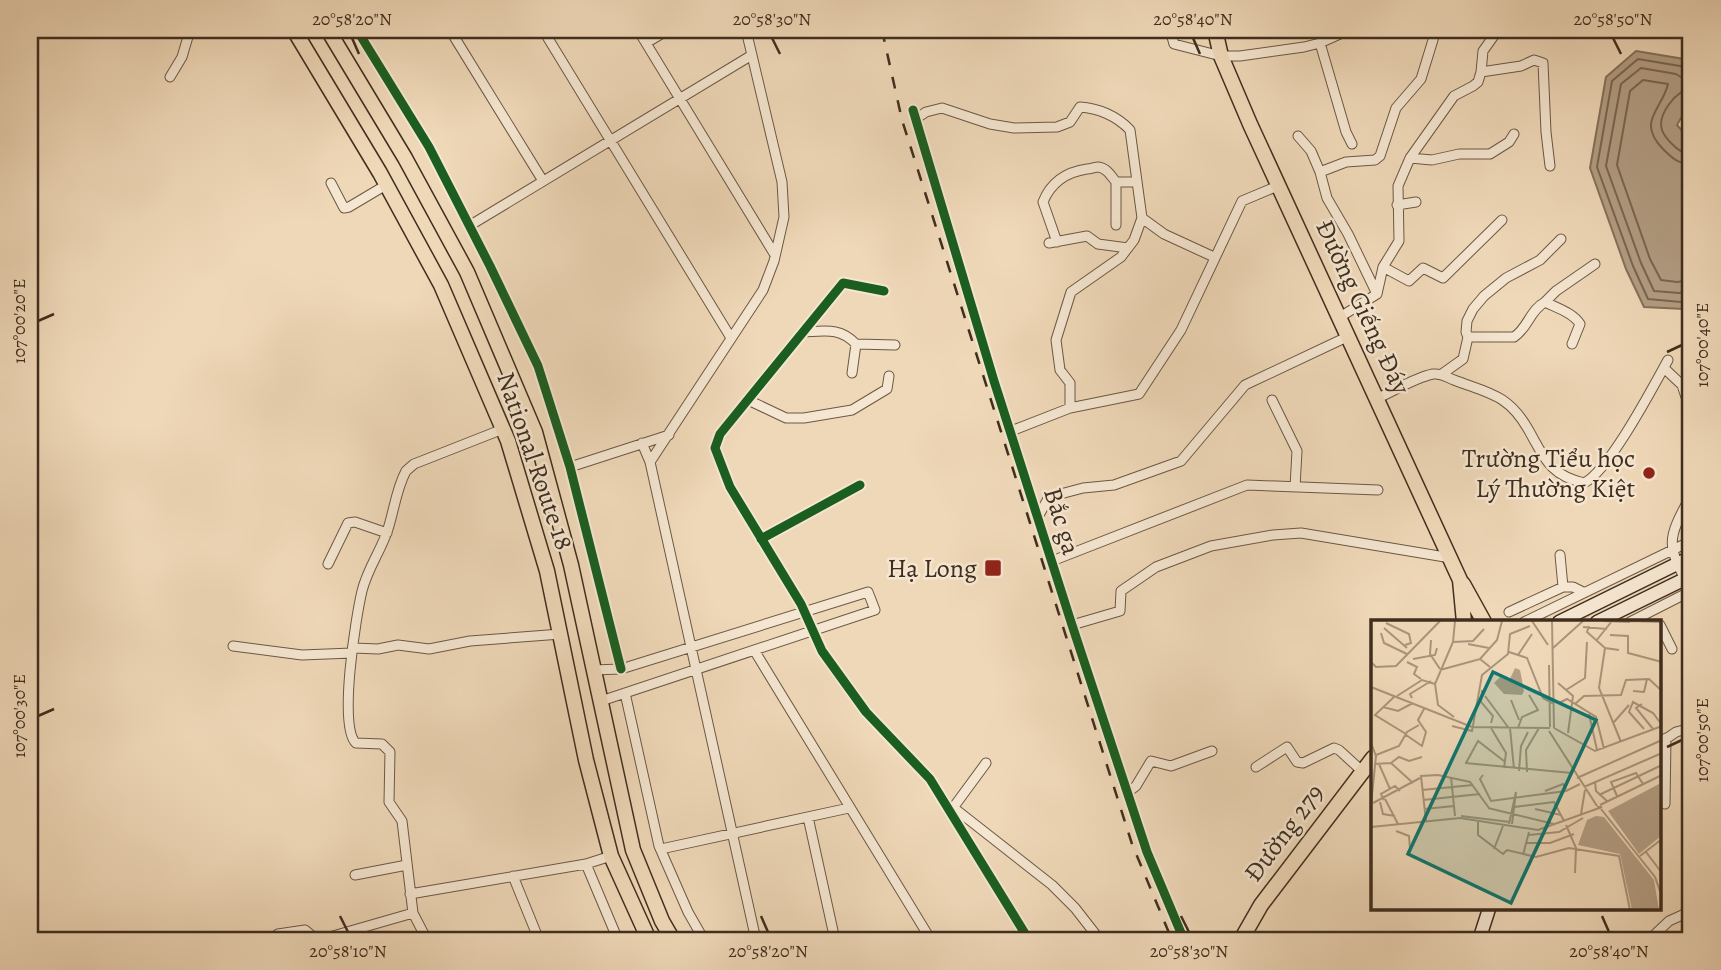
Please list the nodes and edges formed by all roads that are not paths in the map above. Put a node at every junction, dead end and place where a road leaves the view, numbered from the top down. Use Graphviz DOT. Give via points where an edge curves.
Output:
graph roads {
  1 [pos="190,30"];
  2 [pos="294,30"];
  3 [pos="326,30"];
  4 [pos="357,30"];
  5 [pos="450,30"];
  6 [pos="543,30"];
  7 [pos="638,30"];
  8 [pos="668,30"];
  9 [pos="746,30"];
  10 [pos="1170,30"];
  11 [pos="1215,30"];
  12 [pos="1349,30"];
  13 [pos="1436,30"];
  14 [pos="1498,30"];
  15 [pos="302,43"];
  16 [pos="646,43"];
  17 [pos="1320,43"];
  18 [pos="752,55"];
  19 [pos="1221,55"];
  20 [pos="1481,72"];
  21 [pos="170,77"];
  22 [pos="680,99"];
  23 [pos="1514,134"];
  24 [pos="1298,136"];
  25 [pos="610,141"];
  26 [pos="1352,144"];
  27 [pos="1410,158"];
  28 [pos="1550,166"];
  29 [pos="1320,172"];
  30 [pos="543,181"];
  31 [pos="1116,182"];
  32 [pos="1137,182"];
  33 [pos="331,183"];
  34 [pos="386,185"];
  35 [pos="1280,185"];
  36 [pos="1416,202"];
  37 [pos="1397,205"];
  38 [pos="1142,218"];
  39 [pos="1502,220"];
  40 [pos="1116,225"];
  41 [pos="469,226"];
  42 [pos="1561,239"];
  43 [pos="1128,248"];
  44 [pos="775,255"];
  45 [pos="1214,257"];
  46 [pos="1595,264"];
  47 [pos="1383,267"];
  48 [pos="884,291"];
  49 [pos="1377,294"];
  50 [pos="1545,302"];
  51 [pos="1340,317"];
  52 [pos="803,332"];
  53 [pos="1349,336"];
  54 [pos="1468,337"];
  55 [pos="731,338"];
  56 [pos="856,344"];
  57 [pos="1572,344"];
  58 [pos="895,345"];
  59 [pos="852,373"];
  60 [pos="1442,374"];
  61 [pos="890,376"];
  62 [pos="1378,398"];
  63 [pos="748,400"];
  64 [pos="1272,400"];
  65 [pos="1070,408"];
  66 [pos="1691,412"];
  67 [pos="503,429"];
  68 [pos="1011,431"];
  69 [pos="670,435"];
  70 [pos="642,443"];
  71 [pos="650,463"];
  72 [pos="570,467"];
  73 [pos="860,485"];
  74 [pos="1295,487"];
  75 [pos="1378,490"];
  76 [pos="1691,495"];
  77 [pos="1039,515"];
  78 [pos="387,533"];
  79 [pos="761,539"];
  80 [pos="1691,541"];
  81 [pos="1672,550"];
  82 [pos="1560,555"];
  83 [pos="1691,557"];
  84 [pos="1451,558"];
  85 [pos="1052,561"];
  86 [pos="328,564"];
  87 [pos="1678,564"];
  88 [pos="1688,577"];
  89 [pos="1460,580"];
  90 [pos="1563,587"];
  91 [pos="1691,591"];
  92 [pos="1583,592"];
  93 [pos="1651,611"];
  94 [pos="805,612"];
  95 [pos="1509,612"];
  96 [pos="1464,620"];
  97 [pos="1484,620"];
  98 [pos="1528,620"];
  99 [pos="1563,620"];
  100 [pos="1601,620"];
  101 [pos="1634,620"];
  102 [pos="1657,620"];
  103 [pos="1072,625"];
  104 [pos="813,630"];
  105 [pos="1662,630"];
  106 [pos="561,634"];
  107 [pos="233,646"];
  108 [pos="690,647"];
  109 [pos="1672,649"];
  110 [pos="353,650"];
  111 [pos="754,650"];
  112 [pos="621,669"];
  113 [pos="593,670"];
  114 [pos="695,670"];
  115 [pos="570,676"];
  116 [pos="625,693"];
  117 [pos="601,701"];
  118 [pos="1691,728"];
  119 [pos="1663,741"];
  120 [pos="1212,751"];
  121 [pos="1371,760"];
  122 [pos="986,763"];
  123 [pos="1256,767"];
  124 [pos="1362,771"];
  125 [pos="1127,793"];
  126 [pos="1665,804"];
  127 [pos="849,808"];
  128 [pos="952,810"];
  129 [pos="808,817"];
  130 [pos="732,834"];
  131 [pos="661,849"];
  132 [pos="611,856"];
  133 [pos="586,864"];
  134 [pos="407,865"];
  135 [pos="355,875"];
  136 [pos="513,876"];
  137 [pos="410,894"];
  138 [pos="1488,911"];
  139 [pos="1691,911"];
  140 [pos="413,913"];
  141 [pos="270,940"];
  142 [pos="318,940"];
  143 [pos="426,940"];
  144 [pos="539,940"];
  145 [pos="618,940"];
  146 [pos="649,940"];
  147 [pos="673,940"];
  148 [pos="704,940"];
  149 [pos="755,940"];
  150 [pos="835,940"];
  151 [pos="931,940"];
  152 [pos="1029,940"];
  153 [pos="1101,940"];
  154 [pos="1184,940"];
  155 [pos="1241,940"];
  156 [pos="1479,940"];
  157 [pos="1649,940"];
  1 -- 21 [label="street"];
  2 -- 15 [label="main road, National Route 18"];
  3 -- 15 [label="main road"];
  3 -- 113 [label="main road, National Route 18" via="405,158 467,272 535,432"];
  4 -- 41 [label="street" via="429,148"];
  5 -- 30 [label="street"];
  6 -- 25 [label="street"];
  7 -- 16 [label="street"];
  8 -- 16 [label="street"];
  9 -- 18 [label="street"];
  10 -- 19 [label="street" via="1174,44"];
  11 -- 19 [label="main road, Đường Giếng Đáy"];
  12 -- 17 [label="street"];
  13 -- 29 [label="street" via="1421,79 1396,108 1380,156"];
  14 -- 20 [label="street" via="1483,51"];
  15 -- 34 [label="main road, National Route 18"];
  16 -- 22 [label="street"];
  17 -- 19 [label="street"];
  17 -- 26 [label="street"];
  18 -- 22 [label="street"];
  18 -- 44 [label="street" via="782,182 784,217"];
  19 -- 35 [label="main road, Đường Giếng Đáy"];
  20 -- 27 [label="street" via="1474,86 1454,96"];
  20 -- 28 [label="street" via="1534,60 1544,63"];
  22 -- 25 [label="street"];
  22 -- 44 [label="street"];
  23 -- 27 [label="street" via="1490,154"];
  24 -- 29 [label="street"];
  25 -- 30 [label="street"];
  25 -- 55 [label="street"];
  27 -- 37 [label="street" via="1398,186"];
  29 -- 49 [label="street" via="1327,198"];
  30 -- 41 [label="street"];
  31 -- 32 [label="street"];
  31 -- 40 [label="street"];
  31 -- 43 [label="street" via="1098,167 1071,172 1049,188 1043,202 1053,243 1087,236 1098,244"];
  32 -- 38 [label="street"];
  32 -- 68 [label="street, Bắc ga" via="1130,130 1122,121 1093,108 1080,107 1070,122 1057,127 1002,126 942,108 915,114"];
  33 -- 34 [label="street" via="344,208"];
  34 -- 67 [label="main road, National Route 18" via="441,285"];
  35 -- 45 [label="street" via="1242,201"];
  35 -- 51 [label="main road, Đường Giếng Đáy"];
  36 -- 37 [label="street"];
  37 -- 47 [label="street" via="1399,241"];
  38 -- 43 [label="street"];
  38 -- 45 [label="street" via="1164,234"];
  39 -- 47 [label="street" via="1443,278 1424,268 1409,281"];
  41 -- 72 [label="street" via="538,366"];
  42 -- 54 [label="street" via="1540,260 1484,296 1467,321"];
  43 -- 65 [label="street" via="1071,292 1067,303 1056,340 1060,370 1070,383"];
  44 -- 55 [label="street" via="763,290"];
  45 -- 65 [label="street" via="1181,330 1139,394"];
  46 -- 50 [label="street"];
  47 -- 49 [label="street"];
  48 -- 52 [label="street" via="843,283"];
  49 -- 51 [label="street"];
  50 -- 54 [label="street" via="1514,337"];
  50 -- 57 [label="street" via="1579,321"];
  51 -- 53 [label="main road, Đường Giếng Đáy"];
  52 -- 56 [label="street" via="843,333"];
  52 -- 63 [label="street"];
  53 -- 62 [label="main road, Đường Giếng Đáy"];
  53 -- 77 [label="street" via="1245,385 1181,461 1114,485 1049,497"];
  54 -- 60 [label="street" via="1463,359"];
  55 -- 69 [label="street"];
  56 -- 58 [label="street"];
  56 -- 59 [label="street"];
  60 -- 62 [label="street"];
  60 -- 66 [label="street" via="1503,399 1528,428 1548,464 1560,475 1584,483 1607,463 1666,364 1682,385"];
  61 -- 63 [label="street" via="887,389 852,410 786,418"];
  62 -- 84 [label="main road, Đường Giếng Đáy"];
  63 -- 79 [label="street" via="720,434 715,448 730,487"];
  64 -- 74 [label="street" via="1297,451"];
  65 -- 68 [label="street"];
  67 -- 78 [label="street" via="410,467 403,476"];
  67 -- 106 [label="main road, National Route 18" via="547,571"];
  68 -- 77 [label="street, Bắc ga"];
  69 -- 70 [label="street"];
  69 -- 71 [label="street"];
  70 -- 71 [label="street"];
  70 -- 72 [label="street"];
  71 -- 108 [label="street"];
  72 -- 112 [label="street"];
  73 -- 79 [label="street"];
  74 -- 75 [label="street"];
  74 -- 85 [label="street" via="1247,485"];
  76 -- 81 [label="street" via="1672,533"];
  77 -- 85 [label="street, Bắc ga"];
  78 -- 86 [label="street" via="348,523"];
  78 -- 110 [label="street" via="362,592"];
  79 -- 94 [label="street"];
  80 -- 81 [label="street"];
  81 -- 87 [label="street"];
  81 -- 92 [label="street"];
  82 -- 90 [label="street"];
  83 -- 87 [label="main road"];
  84 -- 89 [label="main road, Đường Giếng Đáy"];
  84 -- 103 [label="street" via="1301,533 1234,540 1156,567 1121,592 1120,611"];
  85 -- 103 [label="street, Bắc ga"];
  87 -- 88 [label="street"];
  87 -- 99 [label="main road"];
  88 -- 91 [label="street"];
  88 -- 100 [label="main road"];
  89 -- 96 [label="main road, Đường Giếng Đáy"];
  89 -- 97 [label="main road, Đường Giếng Đáy"];
  90 -- 92 [label="street"];
  90 -- 95 [label="street"];
  91 -- 93 [label="street"];
  92 -- 98 [label="street"];
  93 -- 101 [label="street"];
  93 -- 102 [label="street"];
  94 -- 104 [label="street"];
  94 -- 104 [label="street" via="868,593 874,610"];
  94 -- 108 [label="street"];
  103 -- 125 [label="street, Bắc ga"];
  104 -- 111 [label="street"];
  104 -- 128 [label="street" via="822,651 866,712 930,779"];
  105 -- 109 [label="street"];
  106 -- 110 [label="street" via="429,649 397,645"];
  106 -- 115 [label="main road, National Route 18"];
  107 -- 110 [label="street" via="291,655"];
  108 -- 112 [label="street"];
  108 -- 114 [label="street"];
  110 -- 134 [label="street" via="347,694 351,736 356,743 382,744 390,752 390,803 402,821"];
  111 -- 114 [label="street"];
  111 -- 127 [label="street"];
  112 -- 113 [label="street"];
  113 -- 115 [label="main road"];
  113 -- 117 [label="main road, National Route 18"];
  114 -- 116 [label="street"];
  114 -- 130 [label="street"];
  115 -- 132 [label="main road, National Route 18"];
  116 -- 117 [label="street"];
  116 -- 131 [label="street"];
  117 -- 147 [label="main road, National Route 18" via="633,850"];
  118 -- 119 [label="street"];
  119 -- 126 [label="street"];
  120 -- 125 [label="street" via="1171,766 1151,761"];
  121 -- 124 [label="main road, Đường 279"];
  122 -- 128 [label="street"];
  123 -- 124 [label="street" via="1287,747 1297,762 1303,763 1334,748"];
  124 -- 155 [label="main road, Đường 279" via="1261,905"];
  125 -- 154 [label="street, Bắc ga"];
  127 -- 129 [label="street"];
  127 -- 151 [label="street"];
  128 -- 152 [label="street"];
  128 -- 153 [label="street" via="1052,885"];
  129 -- 130 [label="street"];
  129 -- 150 [label="street"];
  130 -- 131 [label="street"];
  130 -- 149 [label="street"];
  131 -- 148 [label="street"];
  132 -- 133 [label="street"];
  132 -- 146 [label="main road, National Route 18"];
  133 -- 136 [label="street"];
  133 -- 145 [label="street"];
  134 -- 135 [label="street"];
  134 -- 137 [label="street"];
  136 -- 137 [label="street"];
  136 -- 144 [label="street"];
  137 -- 140 [label="street"];
  138 -- 156 [label="main road"];
  139 -- 157 [label="street"];
  140 -- 142 [label="street"];
  140 -- 143 [label="street"];
  141 -- 142 [label="street" via="278,934 305,930"];
}
